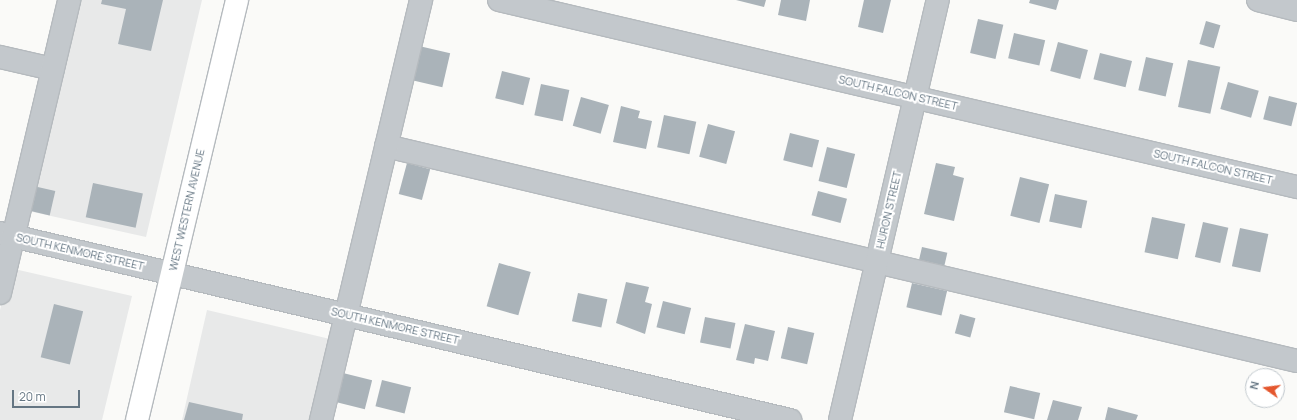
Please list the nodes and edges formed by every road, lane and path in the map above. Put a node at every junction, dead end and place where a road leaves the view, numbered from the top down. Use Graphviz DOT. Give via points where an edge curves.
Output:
graph roads {
  1 [pos="69,0"];
  2 [pos="237,0"];
  3 [pos="421,0"];
  4 [pos="499,0"];
  5 [pos="938,0"];
  6 [pos="1258,0"];
  7 [pos="1297,10"];
  8 [pos="0,57"];
  9 [pos="53,69"];
  10 [pos="916,97"];
  11 [pos="386,146"];
  12 [pos="1297,187"];
  13 [pos="7,235"];
  14 [pos="877,264"];
  15 [pos="172,274"];
  16 [pos="0,293"];
  17 [pos="346,315"];
  18 [pos="1297,361"];
  19 [pos="137,420"];
  20 [pos="321,420"];
  21 [pos="790,420"];
  22 [pos="840,420"];
  1 -- 9 [label="street"];
  2 -- 15 [label="main road, WEST WESTERN AVENUE"];
  3 -- 11 [label="street"];
  4 -- 10 [label="street, SOUTH FALCON STREET"];
  5 -- 10 [label="street, HURON STREET"];
  6 -- 7 [label="street"];
  8 -- 9 [label="street"];
  9 -- 13 [label="street"];
  10 -- 12 [label="street, SOUTH FALCON STREET"];
  10 -- 14 [label="street, HURON STREET"];
  11 -- 14 [label="street"];
  11 -- 17 [label="street"];
  13 -- 15 [label="street, SOUTH KENMORE STREET"];
  13 -- 16 [label="street"];
  14 -- 18 [label="street"];
  14 -- 22 [label="street, HURON STREET"];
  15 -- 17 [label="street, SOUTH KENMORE STREET"];
  15 -- 19 [label="main road, WEST WESTERN AVENUE"];
  17 -- 20 [label="street"];
  17 -- 21 [label="street, SOUTH KENMORE STREET"];
}
